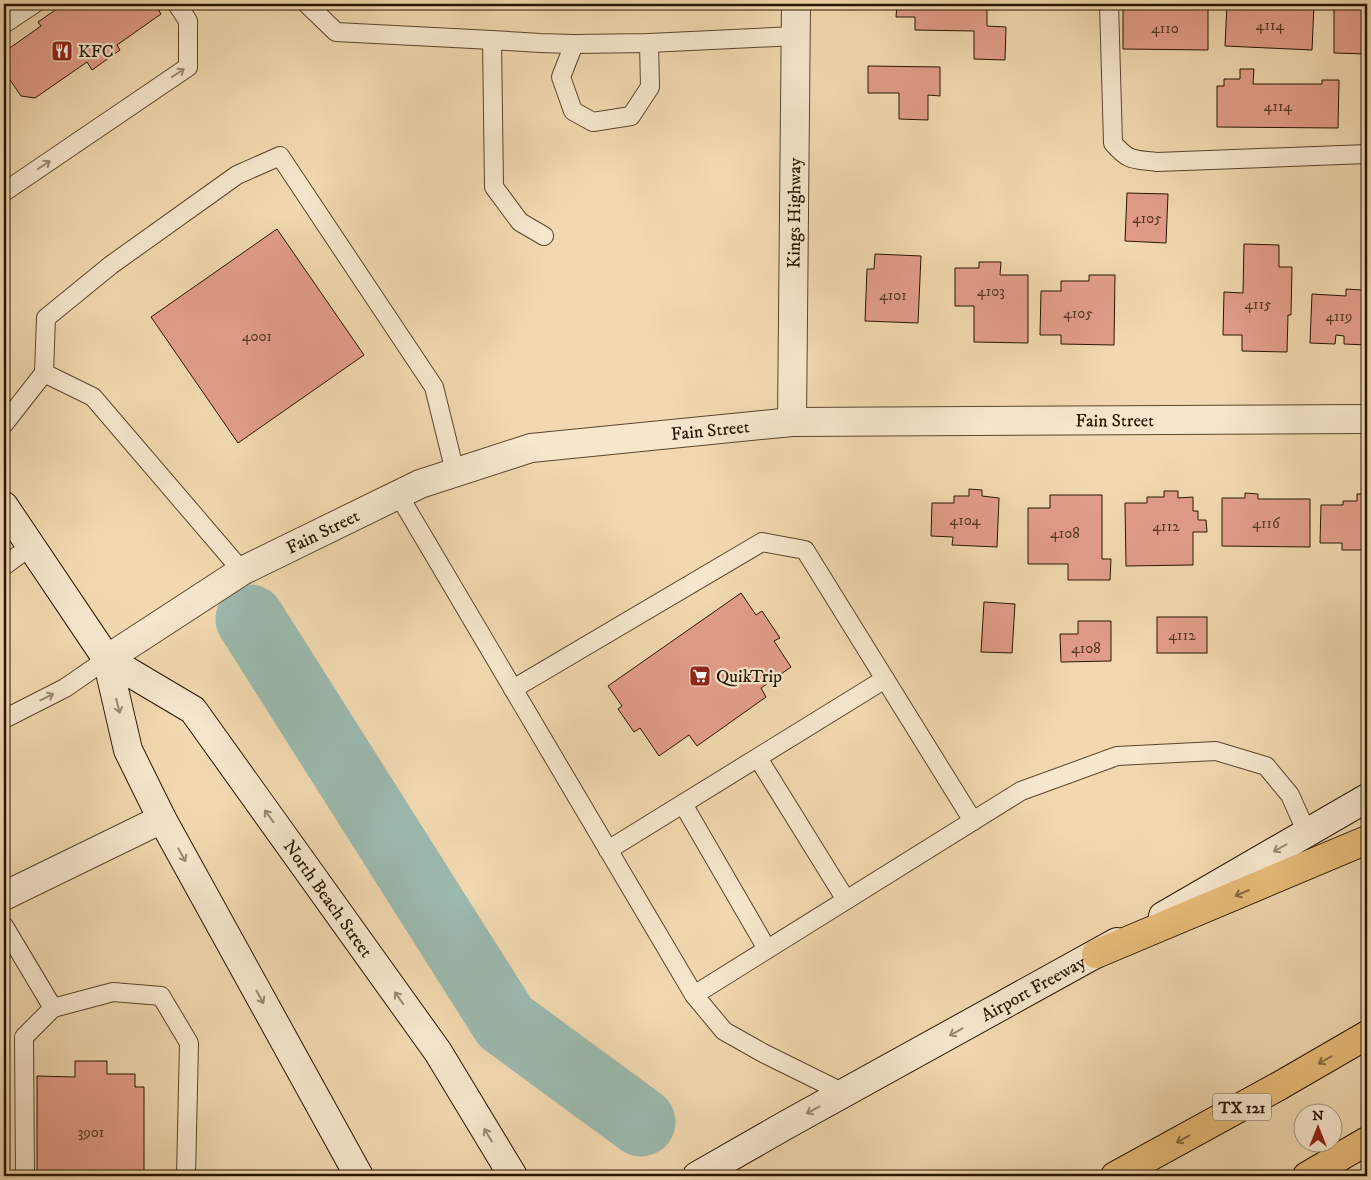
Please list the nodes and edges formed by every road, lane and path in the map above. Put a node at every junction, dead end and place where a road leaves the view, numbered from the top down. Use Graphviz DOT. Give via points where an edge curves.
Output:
graph roads {
  1 [pos="34,4"];
  2 [pos="177,4"];
  3 [pos="307,4"];
  4 [pos="796,4"];
  5 [pos="1109,4"];
  6 [pos="4,24"];
  7 [pos="796,36"];
  8 [pos="492,40"];
  9 [pos="649,43"];
  10 [pos="574,44"];
  11 [pos="1367,154"];
  12 [pos="4,192"];
  13 [pos="544,236"];
  14 [pos="44,373"];
  15 [pos="1367,419"];
  16 [pos="792,422"];
  17 [pos="4,424"];
  18 [pos="455,472"];
  19 [pos="398,494"];
  20 [pos="4,506"];
  21 [pos="31,546"];
  22 [pos="4,566"];
  23 [pos="242,571"];
  24 [pos="106,659"];
  25 [pos="885,679"];
  26 [pos="513,689"];
  27 [pos="4,719"];
  28 [pos="758,758"];
  29 [pos="1367,798"];
  30 [pos="683,804"];
  31 [pos="162,819"];
  32 [pos="973,821"];
  33 [pos="1307,833"];
  34 [pos="1367,840"];
  35 [pos="608,850"];
  36 [pos="4,896"];
  37 [pos="846,900"];
  38 [pos="4,926"];
  39 [pos="768,949"];
  40 [pos="1096,954"];
  41 [pos="694,995"];
  42 [pos="53,1008"];
  43 [pos="1367,1035"];
  44 [pos="844,1093"];
  45 [pos="786,1125"];
  46 [pos="1367,1141"];
  47 [pos="342,1146"];
  48 [pos="25,1176"];
  49 [pos="186,1176"];
  50 [pos="336,1176"];
  51 [pos="359,1176"];
  52 [pos="513,1176"];
  53 [pos="697,1176"];
  54 [pos="734,1176"];
  55 [pos="1115,1176"];
  56 [pos="1307,1176"];
  1 -- 6 [label="lane"];
  12 -- 2 [label="lane, one-way" via="188,67 188,21"];
  3 -- 8 [label="lane" via="336,32"];
  4 -- 7 [label="main road, Kings Highway"];
  5 -- 11 [label="lane" via="1113,143 1130,159 1157,162"];
  7 -- 9 [label="lane"];
  7 -- 16 [label="main road, Kings Highway"];
  8 -- 10 [label="lane"];
  8 -- 13 [label="lane" via="494,186 520,222"];
  9 -- 10 [label="lane"];
  9 -- 10 [label="lane" via="650,87 631,116 593,122 573,111 561,77"];
  14 -- 17 [label="lane"];
  14 -- 18 [label="lane" via="46,318 111,265 237,174 280,156 434,386"];
  14 -- 23 [label="lane" via="93,397"];
  15 -- 16 [label="main road, Fain Street"];
  16 -- 18 [label="main road, Fain Street" via="531,448"];
  18 -- 19 [label="main road, Fain Street"];
  19 -- 23 [label="main road, Fain Street"];
  19 -- 26 [label="lane"];
  20 -- 21 [label="main road, North Beach Street"];
  21 -- 22 [label="lane"];
  21 -- 24 [label="main road, North Beach Street"];
  23 -- 24 [label="main road, Fain Street"];
  27 -- 24 [label="lane, one-way" via="65,688"];
  24 -- 31 [label="main road, North Beach Street, one-way" via="128,750"];
  52 -- 24 [label="main road, North Beach Street, one-way" via="438,1052 193,710"];
  25 -- 26 [label="lane" via="805,550 762,542"];
  25 -- 28 [label="lane"];
  25 -- 32 [label="lane"];
  26 -- 35 [label="lane"];
  28 -- 30 [label="lane"];
  28 -- 37 [label="lane"];
  29 -- 33 [label="main road, Airport Freeway"];
  30 -- 35 [label="lane"];
  30 -- 39 [label="lane"];
  31 -- 36 [label="main road"];
  31 -- 47 [label="main road, North Beach Street, one-way"];
  32 -- 33 [label="lane" via="1021,791 1116,756 1216,751 1266,766 1290,795"];
  32 -- 37 [label="lane"];
  33 -- 40 [label="main road, Airport Freeway, one-way"];
  34 -- 40 [label="highway, one-way"];
  35 -- 41 [label="lane"];
  37 -- 39 [label="lane"];
  38 -- 42 [label="lane"];
  39 -- 41 [label="lane"];
  40 -- 44 [label="main road, Airport Freeway, one-way"];
  41 -- 44 [label="lane" via="724,1031"];
  42 -- 48 [label="lane" via="24,1037"];
  42 -- 49 [label="lane" via="114,992 161,996 189,1043"];
  43 -- 55 [label="highway, TX 121, one-way"];
  44 -- 45 [label="main road, Airport Freeway, one-way"];
  45 -- 53 [label="main road, Airport Freeway"];
  45 -- 54 [label="main road"];
  46 -- 56 [label="highway"];
  47 -- 50 [label="main road"];
  47 -- 51 [label="main road, North Beach Street"];
}
